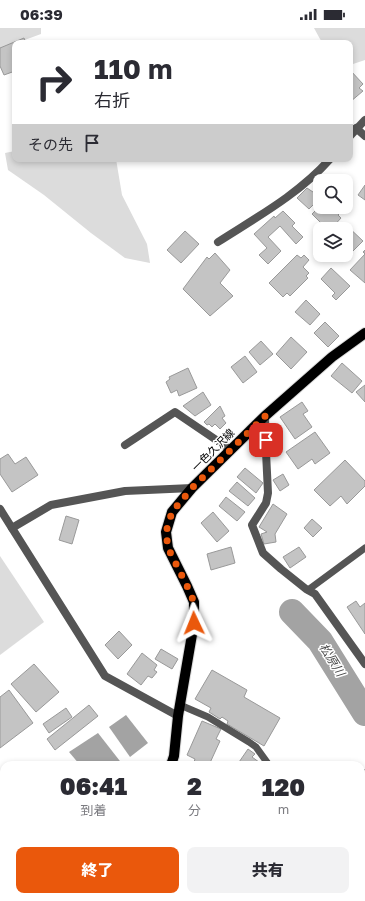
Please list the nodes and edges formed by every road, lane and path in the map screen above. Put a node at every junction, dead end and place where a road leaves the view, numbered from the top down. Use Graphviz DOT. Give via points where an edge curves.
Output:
graph roads {
  1 [pos="365,120"];
  2 [pos="356,128"];
  3 [pos="353,132"];
  4 [pos="365,136"];
  5 [pos="327,162"];
  6 [pos="218,242"];
  7 [pos="365,332"];
  8 [pos="265,416"];
  9 [pos="125,445"];
  10 [pos="231,450"];
  11 [pos="192,488"];
  12 [pos="0,509"];
  13 [pos="12,528"];
  14 [pos="365,548"];
  15 [pos="308,590"];
  16 [pos="365,664"];
  17 [pos="180,705"];
  18 [pos="178,716"];
  19 [pos="172,761"];
  20 [pos="266,761"];
  1 -- 2 [label="street"];
  2 -- 3 [label="street"];
  2 -- 4 [label="street"];
  5 -- 6 [label="street" via="294,192"];
  7 -- 8 [label="main road, 一色久沢線" via="332,357"];
  8 -- 10 [label="main road, 一色久沢線"];
  8 -- 15 [label="street" via="268,493 266,503 252,525 263,553"];
  9 -- 10 [label="street" via="176,412"];
  10 -- 11 [label="main road, 一色久沢線"];
  11 -- 13 [label="street" via="125,491 51,505"];
  11 -- 17 [label="main road, 一色久沢線" via="172,512 166,532 168,548 194,602 194,623"];
  12 -- 13 [label="street"];
  13 -- 18 [label="street" via="106,676"];
  14 -- 15 [label="lane"];
  15 -- 16 [label="street" via="315,594"];
  17 -- 18 [label="main road, 一色久沢線"];
  17 -- 20 [label="lane" via="208,717 249,742"];
  18 -- 19 [label="main road, 一色久沢線"];
}
